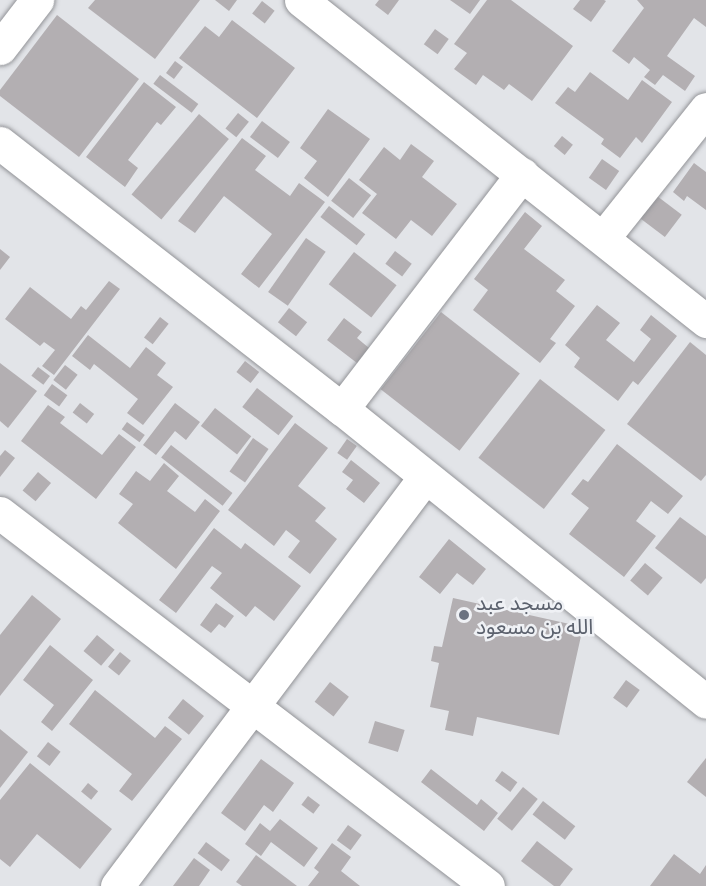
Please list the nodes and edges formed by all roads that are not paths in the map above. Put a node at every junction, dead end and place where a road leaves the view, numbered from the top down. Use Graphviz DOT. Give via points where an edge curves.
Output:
graph roads {
  1 [pos="37,0"];
  2 [pos="301,0"];
  3 [pos="0,48"];
  4 [pos="706,108"];
  5 [pos="0,143"];
  6 [pos="522,174"];
  7 [pos="603,238"];
  8 [pos="706,321"];
  9 [pos="342,409"];
  10 [pos="425,477"];
  11 [pos="0,513"];
  12 [pos="706,702"];
  13 [pos="251,706"];
  14 [pos="117,886"];
  15 [pos="488,886"];
  1 -- 3 [label="street"];
  2 -- 6 [label="street"];
  4 -- 7 [label="street"];
  5 -- 9 [label="street"];
  6 -- 7 [label="street"];
  6 -- 9 [label="street"];
  7 -- 8 [label="street"];
  9 -- 10 [label="street"];
  10 -- 12 [label="street"];
  10 -- 13 [label="street"];
  11 -- 13 [label="street"];
  13 -- 14 [label="street"];
  13 -- 15 [label="street"];
}
